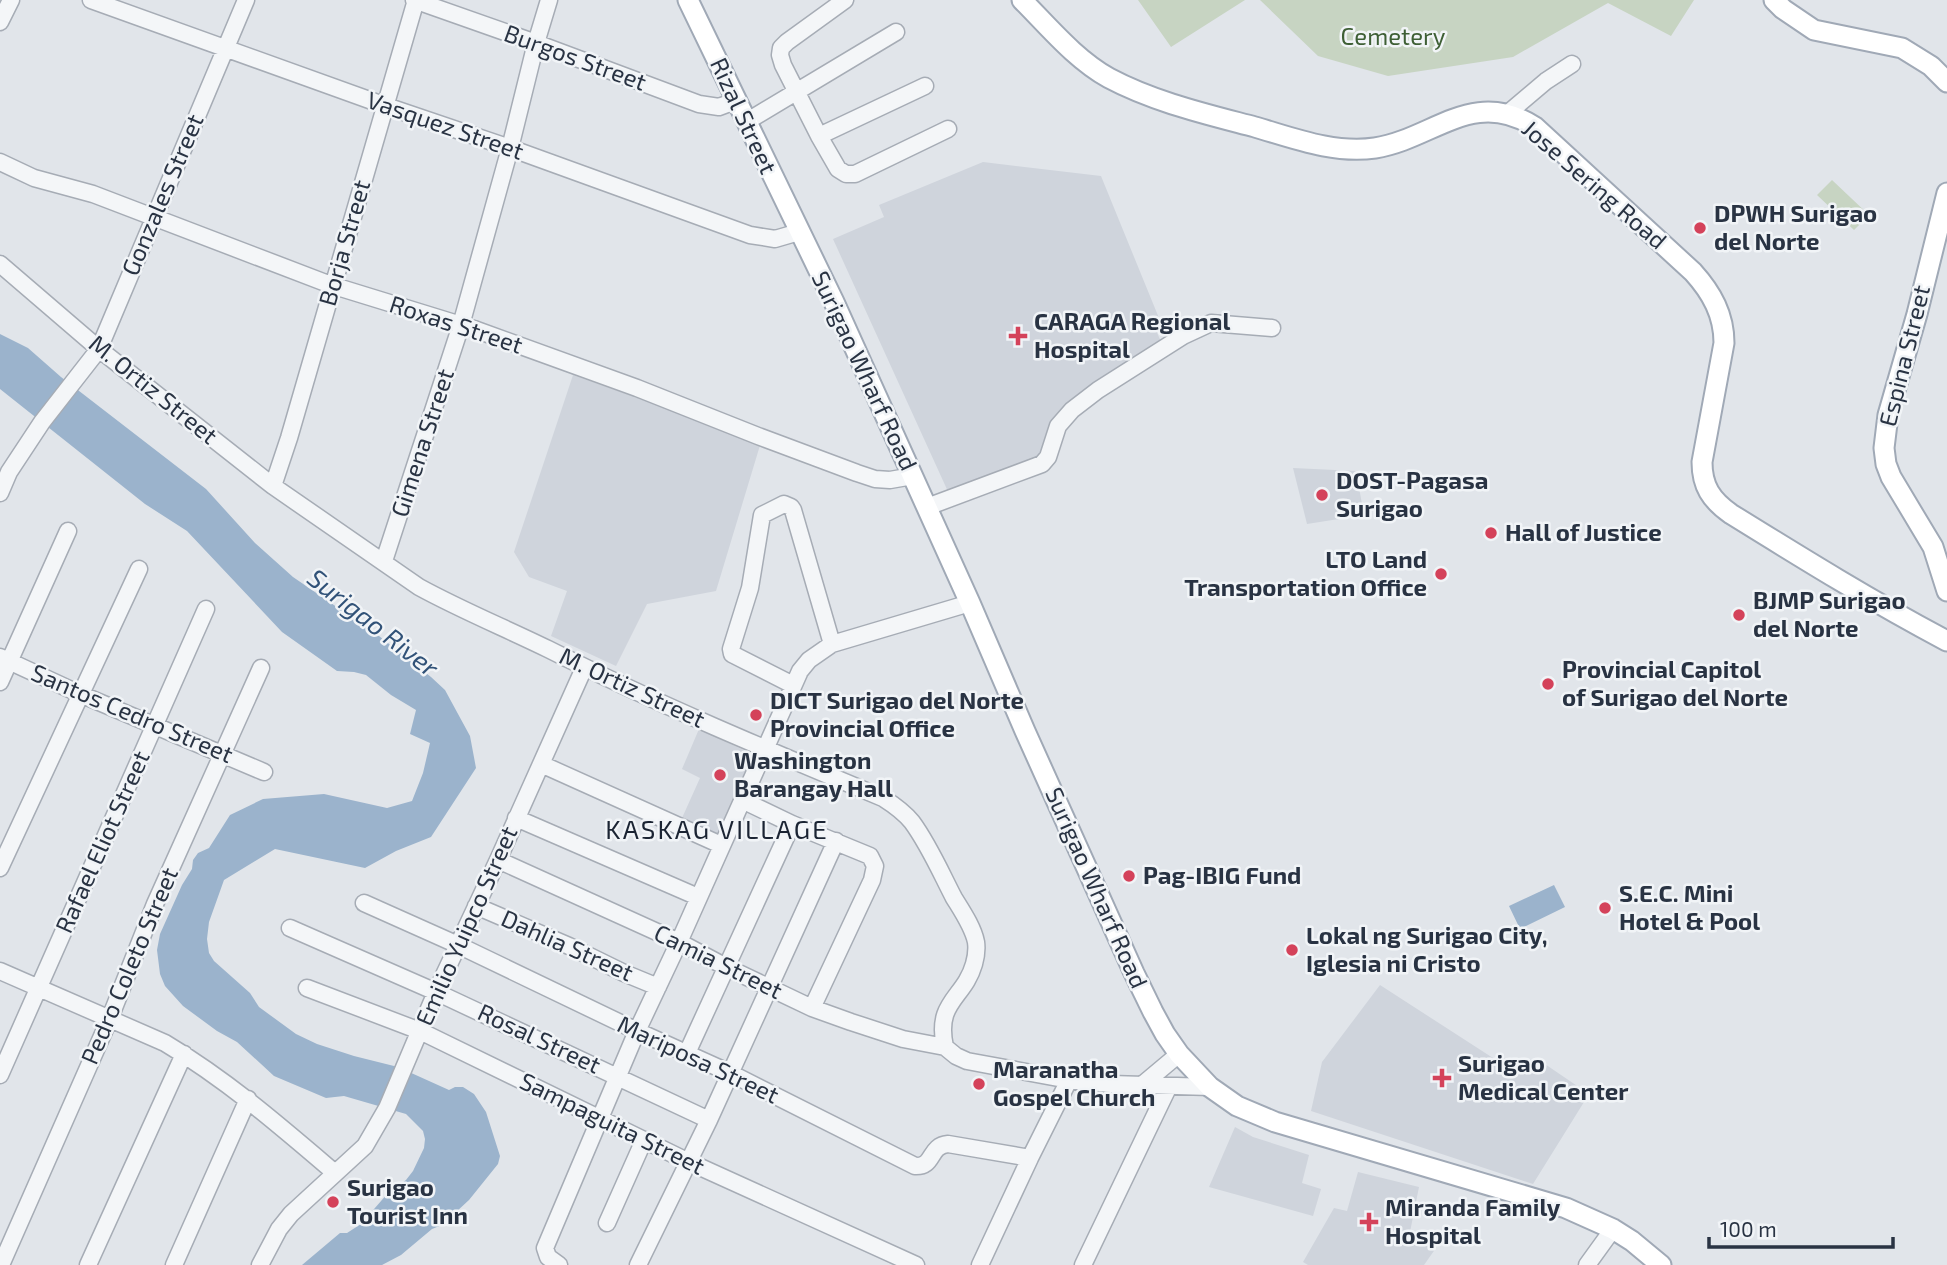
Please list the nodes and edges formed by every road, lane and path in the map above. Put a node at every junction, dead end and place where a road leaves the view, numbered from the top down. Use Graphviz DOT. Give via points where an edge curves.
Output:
graph roads {
  1 [pos="11,0"];
  2 [pos="92,0"];
  3 [pos="246,0"];
  4 [pos="416,0"];
  5 [pos="549,0"];
  6 [pos="688,0"];
  7 [pos="845,0"];
  8 [pos="1022,0"];
  9 [pos="1774,0"];
  10 [pos="0,22"];
  11 [pos="896,32"];
  12 [pos="536,43"];
  13 [pos="225,47"];
  14 [pos="1573,64"];
  15 [pos="1947,82"];
  16 [pos="925,86"];
  17 [pos="796,92"];
  18 [pos="735,101"];
  19 [pos="386,106"];
  20 [pos="1507,114"];
  21 [pos="746,122"];
  22 [pos="948,129"];
  23 [pos="819,136"];
  24 [pos="510,148"];
  25 [pos="0,162"];
  26 [pos="1947,193"];
  27 [pos="154,218"];
  28 [pos="799,232"];
  29 [pos="0,264"];
  30 [pos="333,286"];
  31 [pos="461,325"];
  32 [pos="1272,328"];
  33 [pos="99,349"];
  34 [pos="913,476"];
  35 [pos="274,486"];
  36 [pos="0,493"];
  37 [pos="927,507"];
  38 [pos="68,531"];
  39 [pos="384,561"];
  40 [pos="139,569"];
  41 [pos="1947,591"];
  42 [pos="970,603"];
  43 [pos="206,609"];
  44 [pos="1947,641"];
  45 [pos="832,644"];
  46 [pos="5,659"];
  47 [pos="261,668"];
  48 [pos="584,668"];
  49 [pos="0,682"];
  50 [pos="793,685"];
  51 [pos="80,694"];
  52 [pos="155,725"];
  53 [pos="765,749"];
  54 [pos="222,753"];
  55 [pos="541,764"];
  56 [pos="264,772"];
  57 [pos="741,800"];
  58 [pos="516,818"];
  59 [pos="792,824"];
  60 [pos="836,841"];
  61 [pos="721,845"];
  62 [pos="498,860"];
  63 [pos="0,868"];
  64 [pos="698,897"];
  65 [pos="364,903"];
  66 [pos="476,906"];
  67 [pos="290,928"];
  68 [pos="679,942"];
  69 [pos="458,945"];
  70 [pos="726,967"];
  71 [pos="0,971"];
  72 [pos="770,986"];
  73 [pos="658,987"];
  74 [pos="39,988"];
  75 [pos="307,988"];
  76 [pos="436,992"];
  77 [pos="812,1007"];
  78 [pos="110,1018"];
  79 [pos="420,1031"];
  80 [pos="637,1031"];
  81 [pos="945,1047"];
  82 [pos="687,1053"];
  83 [pos="184,1054"];
  84 [pos="1179,1054"];
  85 [pos="730,1073"];
  86 [pos="0,1075"];
  87 [pos="618,1076"];
  88 [pos="1069,1080"];
  89 [pos="1142,1085"];
  90 [pos="1169,1086"];
  91 [pos="1210,1087"];
  92 [pos="248,1099"];
  93 [pos="600,1118"];
  94 [pos="709,1120"];
  95 [pos="644,1140"];
  96 [pos="1030,1158"];
  97 [pos="689,1162"];
  98 [pos="335,1173"];
  99 [pos="607,1223"];
  100 [pos="1612,1229"];
  101 [pos="1,1265"];
  102 [pos="88,1265"];
  103 [pos="174,1265"];
  104 [pos="260,1265"];
  105 [pos="559,1265"];
  106 [pos="638,1265"];
  107 [pos="916,1265"];
  108 [pos="980,1265"];
  109 [pos="1083,1265"];
  110 [pos="1587,1265"];
  111 [pos="1661,1265"];
  1 -- 10 [label="street"];
  2 -- 13 [label="street, Vasquez Street"];
  3 -- 13 [label="street, Gonzales Street"];
  4 -- 12 [label="street, Burgos Street"];
  4 -- 19 [label="street, Borja Street"];
  5 -- 12 [label="street, Gimena Street"];
  6 -- 18 [label="main road, Rizal Street"];
  7 -- 17 [label="street" via="781,48 783,65"];
  8 -- 20 [label="main road, Jose Sering Road" via="1085,62 1108,77 1172,103 1327,147 1375,148 1457,117"];
  9 -- 15 [label="main road" via="1814,30 1902,48"];
  11 -- 17 [label="street"];
  12 -- 18 [label="street, Burgos Street" via="699,104 719,107"];
  12 -- 24 [label="street, Gimena Street"];
  13 -- 19 [label="street, Vasquez Street"];
  13 -- 27 [label="street, Gonzales Street"];
  14 -- 20 [label="street"];
  16 -- 23 [label="street"];
  17 -- 21 [label="street"];
  17 -- 23 [label="street"];
  18 -- 21 [label="main road, Rizal Street"];
  19 -- 24 [label="street, Vasquez Street"];
  19 -- 30 [label="street, Borja Street"];
  20 -- 44 [label="main road, Jose Sering Road" via="1535,127 1586,172 1693,272 1714,299 1724,344 1702,462 1711,497 1765,535"];
  21 -- 28 [label="main road, Rizal Street"];
  22 -- 23 [label="street" via="855,174 838,169"];
  24 -- 28 [label="street, Vasquez Street" via="750,235 775,239"];
  24 -- 31 [label="street, Gimena Street"];
  25 -- 27 [label="street, Roxas Street"];
  26 -- 41 [label="main road, Espina Street" via="1888,415 1884,448 1891,477 1933,547"];
  27 -- 30 [label="street, Roxas Street"];
  27 -- 33 [label="street, Gonzales Street"];
  28 -- 34 [label="main road, Surigao Wharf Road"];
  29 -- 33 [label="street, M. Ortiz Street"];
  30 -- 31 [label="street, Roxas Street"];
  30 -- 35 [label="street, Borja Street"];
  31 -- 34 [label="street, Roxas Street" via="857,473 890,480"];
  31 -- 39 [label="street, Gimena Street"];
  32 -- 37 [label="street" via="1211,323 1192,331 1072,411 1058,426 1042,464"];
  33 -- 35 [label="street, M. Ortiz Street"];
  33 -- 36 [label="street, Gonzales Street" via="42,422"];
  34 -- 37 [label="main road, Surigao Wharf Road"];
  35 -- 39 [label="street, M. Ortiz Street"];
  37 -- 42 [label="main road, Surigao Wharf Road"];
  38 -- 46 [label="street"];
  39 -- 48 [label="street, M. Ortiz Street" via="445,601"];
  40 -- 51 [label="street"];
  42 -- 45 [label="street"];
  42 -- 84 [label="main road, Surigao Wharf Road" via="1134,973"];
  43 -- 52 [label="street, Rafael Eliot Street"];
  45 -- 50 [label="street" via="809,660"];
  45 -- 50 [label="street" via="793,510 784,504 762,515 750,588 731,649 732,654"];
  46 -- 49 [label="street"];
  46 -- 51 [label="street, Santos Cedro Street"];
  47 -- 54 [label="street, Pedro Coleto Street"];
  48 -- 53 [label="street, M. Ortiz Street"];
  48 -- 55 [label="street, Emilio Yuipco Street"];
  50 -- 53 [label="street"];
  51 -- 52 [label="street, Santos Cedro Street"];
  51 -- 63 [label="street"];
  52 -- 54 [label="street, Santos Cedro Street"];
  52 -- 74 [label="street, Rafael Eliot Street"];
  53 -- 57 [label="street"];
  53 -- 81 [label="street, M. Ortiz Street" via="883,798 912,823 976,941 970,975 944,1017"];
  54 -- 56 [label="street, Santos Cedro Street"];
  54 -- 78 [label="street, Pedro Coleto Street"];
  55 -- 58 [label="street, Emilio Yuipco Street"];
  55 -- 61 [label="street"];
  57 -- 59 [label="street"];
  57 -- 61 [label="street"];
  58 -- 62 [label="street, Emilio Yuipco Street"];
  58 -- 64 [label="street"];
  59 -- 60 [label="street"];
  59 -- 70 [label="street"];
  60 -- 72 [label="street"];
  60 -- 77 [label="street" via="870,856 875,866"];
  61 -- 64 [label="street"];
  62 -- 66 [label="street, Emilio Yuipco Street"];
  62 -- 68 [label="street, Camia Street"];
  64 -- 68 [label="street"];
  65 -- 69 [label="street, Mariposa Street"];
  66 -- 69 [label="street, Emilio Yuipco Street"];
  66 -- 73 [label="street, Dahlia Street"];
  67 -- 76 [label="street, Rosal Street"];
  68 -- 70 [label="street, Camia Street"];
  68 -- 73 [label="street"];
  69 -- 76 [label="street, Emilio Yuipco Street"];
  69 -- 80 [label="street, Mariposa Street"];
  70 -- 72 [label="street, Camia Street"];
  70 -- 82 [label="street"];
  71 -- 74 [label="street"];
  72 -- 77 [label="street, Camia Street"];
  72 -- 85 [label="street"];
  73 -- 80 [label="street"];
  74 -- 78 [label="street"];
  74 -- 86 [label="street, Rafael Eliot Street"];
  75 -- 79 [label="street, Sampaguita Street"];
  76 -- 79 [label="street, Emilio Yuipco Street"];
  76 -- 87 [label="street, Rosal Street"];
  77 -- 81 [label="street, Camia Street" via="903,1039"];
  78 -- 83 [label="street"];
  78 -- 101 [label="street, Pedro Coleto Street"];
  79 -- 93 [label="street, Sampaguita Street"];
  79 -- 98 [label="street, Emilio Yuipco Street" via="365,1146"];
  80 -- 82 [label="street, Mariposa Street"];
  80 -- 87 [label="street"];
  81 -- 88 [label="street" via="967,1060"];
  82 -- 85 [label="street, Mariposa Street"];
  83 -- 92 [label="street"];
  83 -- 102 [label="street"];
  84 -- 89 [label="street"];
  84 -- 91 [label="main road, Surigao Wharf Road"];
  85 -- 94 [label="street"];
  85 -- 96 [label="street, Mariposa Street" via="915,1166 927,1164 935,1149 948,1144"];
  87 -- 93 [label="street"];
  87 -- 94 [label="street, Rosal Street"];
  88 -- 89 [label="street"];
  88 -- 96 [label="street"];
  89 -- 90 [label="street"];
  90 -- 91 [label="street"];
  90 -- 109 [label="street"];
  91 -- 100 [label="main road, Surigao Wharf Road" via="1237,1106 1275,1122 1566,1208"];
  92 -- 98 [label="street"];
  92 -- 103 [label="street"];
  93 -- 95 [label="street, Sampaguita Street"];
  93 -- 105 [label="street" via="545,1248 548,1258"];
  94 -- 97 [label="street"];
  95 -- 97 [label="street, Sampaguita Street"];
  95 -- 99 [label="street"];
  96 -- 108 [label="street"];
  97 -- 106 [label="street"];
  97 -- 107 [label="street, Sampaguita Street"];
  98 -- 104 [label="street, Emilio Yuipco Street" via="291,1214"];
  100 -- 110 [label="street"];
  100 -- 111 [label="main road, Surigao Wharf Road"];
}
